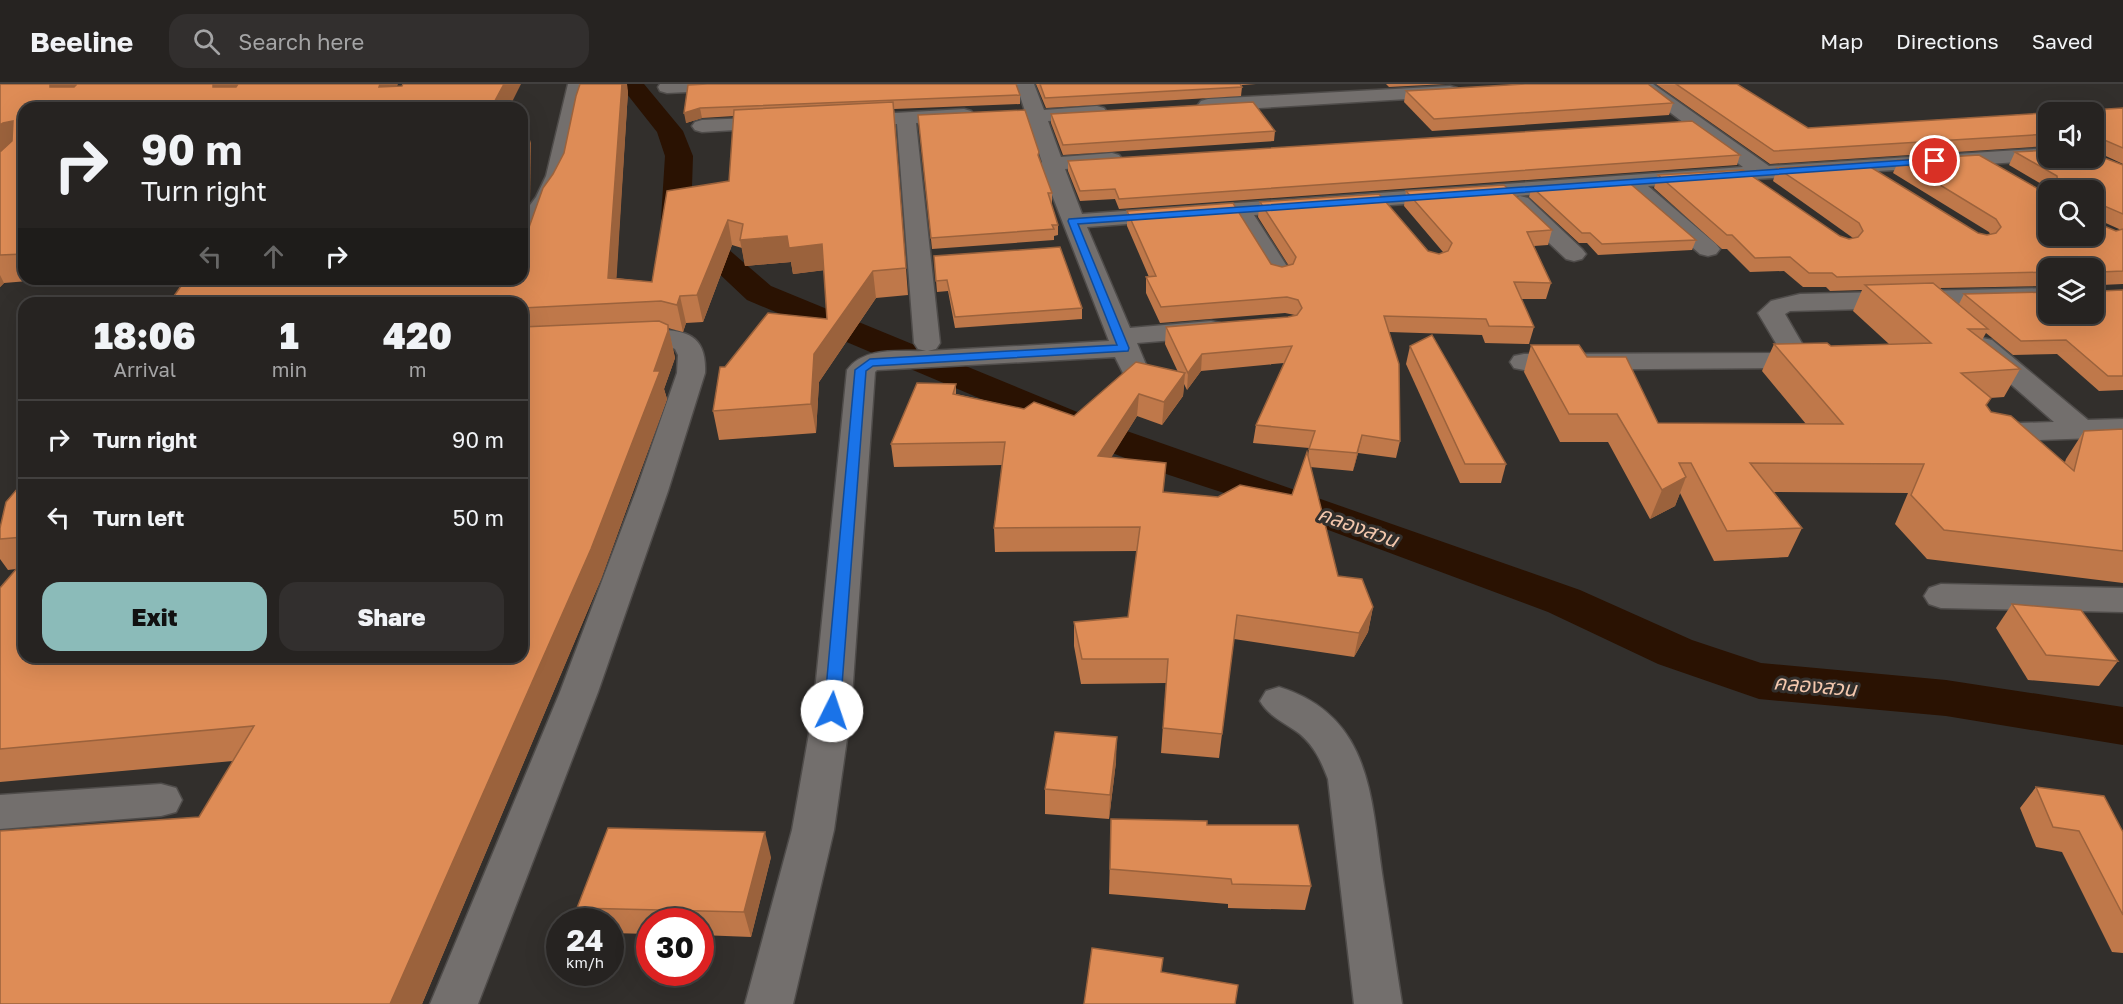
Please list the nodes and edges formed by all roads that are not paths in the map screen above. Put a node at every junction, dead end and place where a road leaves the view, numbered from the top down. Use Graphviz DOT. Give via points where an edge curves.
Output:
graph roads {
  1 [pos="577,84"];
  2 [pos="729,84"];
  3 [pos="1025,84"];
  4 [pos="1641,84"];
  5 [pos="667,87"];
  6 [pos="1373,90"];
  7 [pos="1468,91"];
  8 [pos="1189,106"];
  9 [pos="1119,111"];
  10 [pos="1011,112"];
  11 [pos="988,113"];
  12 [pos="1035,114"];
  13 [pos="906,118"];
  14 [pos="826,121"];
  15 [pos="792,122"];
  16 [pos="1694,122"];
  17 [pos="1658,124"];
  18 [pos="702,126"];
  19 [pos="2038,154"];
  20 [pos="1133,158"];
  21 [pos="1976,158"];
  22 [pos="1051,164"];
  23 [pos="1863,166"];
  24 [pos="2012,179"];
  25 [pos="1760,180"];
  26 [pos="1629,181"];
  27 [pos="1892,184"];
  28 [pos="1506,190"];
  29 [pos="547,198"];
  30 [pos="528,199"];
  31 [pos="1240,210"];
  32 [pos="1073,221"];
  33 [pos="528,224"];
  34 [pos="1708,249"];
  35 [pos="1574,254"];
  36 [pos="1280,274"];
  37 [pos="2038,296"];
  38 [pos="1926,298"];
  39 [pos="1238,327"];
  40 [pos="600,341"];
  41 [pos="927,343"];
  42 [pos="1122,343"];
  43 [pos="1524,362"];
  44 [pos="1149,379"];
  45 [pos="2123,428"];
  46 [pos="2081,430"];
  47 [pos="1987,433"];
  48 [pos="1941,596"];
  49 [pos="2123,600"];
  50 [pos="1279,701"];
  51 [pos="161,800"];
  52 [pos="0,812"];
  53 [pos="454,1004"];
  54 [pos="769,1004"];
  55 [pos="1378,1004"];
  1 -- 29 [label="street" via="562,157"];
  2 -- 5 [label="street"];
  3 -- 12 [label="street"];
  4 -- 16 [label="street"];
  6 -- 7 [label="street"];
  6 -- 8 [label="street"];
  9 -- 12 [label="street"];
  10 -- 12 [label="street"];
  11 -- 13 [label="street"];
  12 -- 22 [label="street"];
  13 -- 14 [label="street"];
  13 -- 41 [label="street" via="932,258"];
  15 -- 18 [label="street"];
  16 -- 17 [label="street"];
  16 -- 25 [label="street"];
  19 -- 21 [label="street"];
  20 -- 22 [label="street"];
  21 -- 23 [label="street"];
  21 -- 24 [label="street"];
  22 -- 32 [label="street"];
  23 -- 25 [label="street"];
  23 -- 27 [label="street"];
  25 -- 26 [label="street"];
  26 -- 28 [label="street"];
  26 -- 34 [label="street"];
  28 -- 31 [label="street" via="1390,207"];
  28 -- 35 [label="street"];
  29 -- 30 [label="street"];
  29 -- 33 [label="street"];
  31 -- 32 [label="street"];
  31 -- 36 [label="street"];
  32 -- 42 [label="street" via="1071,248"];
  37 -- 38 [label="street"];
  38 -- 43 [label="street" via="1800,302 1774,308 1774,320 1794,352 1785,360"];
  38 -- 46 [label="street"];
  39 -- 42 [label="street"];
  40 -- 53 [label="street" via="667,338 681,342 690,349 691,373 579,692"];
  42 -- 44 [label="street" via="1134,368"];
  42 -- 54 [label="street" via="870,362 861,370 832,711 813,830"];
  45 -- 46 [label="street"];
  46 -- 47 [label="street"];
  48 -- 49 [label="street"];
  50 -- 55 [label="street" via="1320,727 1338,750 1348,779"];
  51 -- 52 [label="street"];
}
